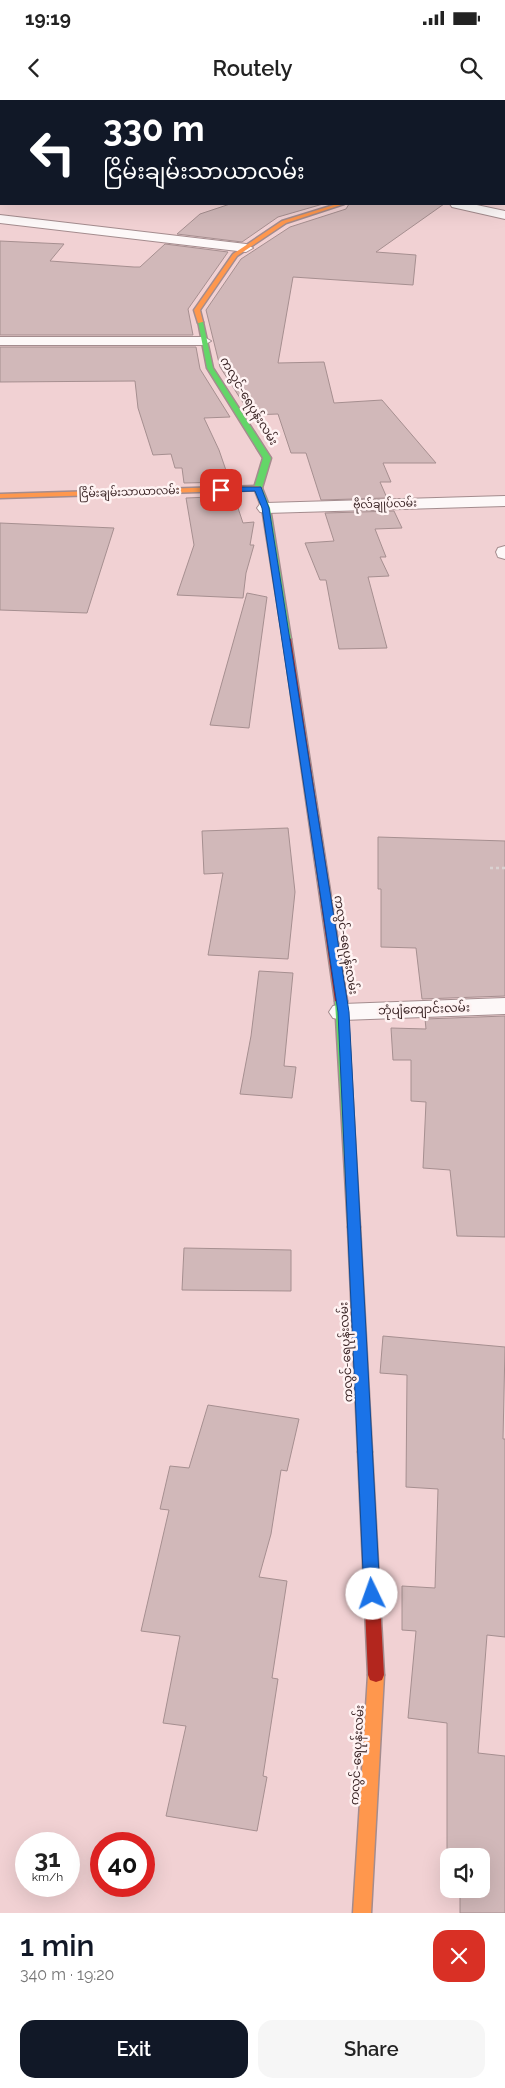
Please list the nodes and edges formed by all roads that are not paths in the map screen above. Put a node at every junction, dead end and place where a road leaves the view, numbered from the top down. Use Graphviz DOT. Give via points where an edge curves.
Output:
graph roads {
  1 [pos="338,205"];
  2 [pos="460,205"];
  3 [pos="505,215"];
  4 [pos="0,219"];
  5 [pos="246,248"];
  6 [pos="0,341"];
  7 [pos="204,341"];
  8 [pos="258,488"];
  9 [pos="0,496"];
  10 [pos="505,501"];
  11 [pos="266,508"];
  12 [pos="505,1006"];
  13 [pos="343,1012"];
  14 [pos="362,1913"];
  1 -- 5 [label="street, ကလွင်-ရေပုန်းလမ်း" via="284,222"];
  2 -- 3 [label="street"];
  4 -- 5 [label="street"];
  5 -- 7 [label="street, ကလွင်-ရေပုန်းလမ်း" via="235,256 197,310"];
  6 -- 7 [label="street"];
  7 -- 8 [label="street, ကလွင်-ရေပုန်းလမ်း" via="210,368 267,458"];
  8 -- 9 [label="street, ငြိမ်းချမ်းသာယာလမ်း"];
  8 -- 11 [label="street, ကလွင်-ရေပုန်းလမ်း"];
  10 -- 11 [label="street, ဗိုလ်ချုပ်လမ်း"];
  11 -- 13 [label="street, ကလွင်-ရေပုန်းလမ်း"];
  12 -- 13 [label="street, ဘုံပျံကျောင်းလမ်း"];
  13 -- 14 [label="street, ကလွင်-ရေပုန်းလမ်း" via="376,1672"];
}
